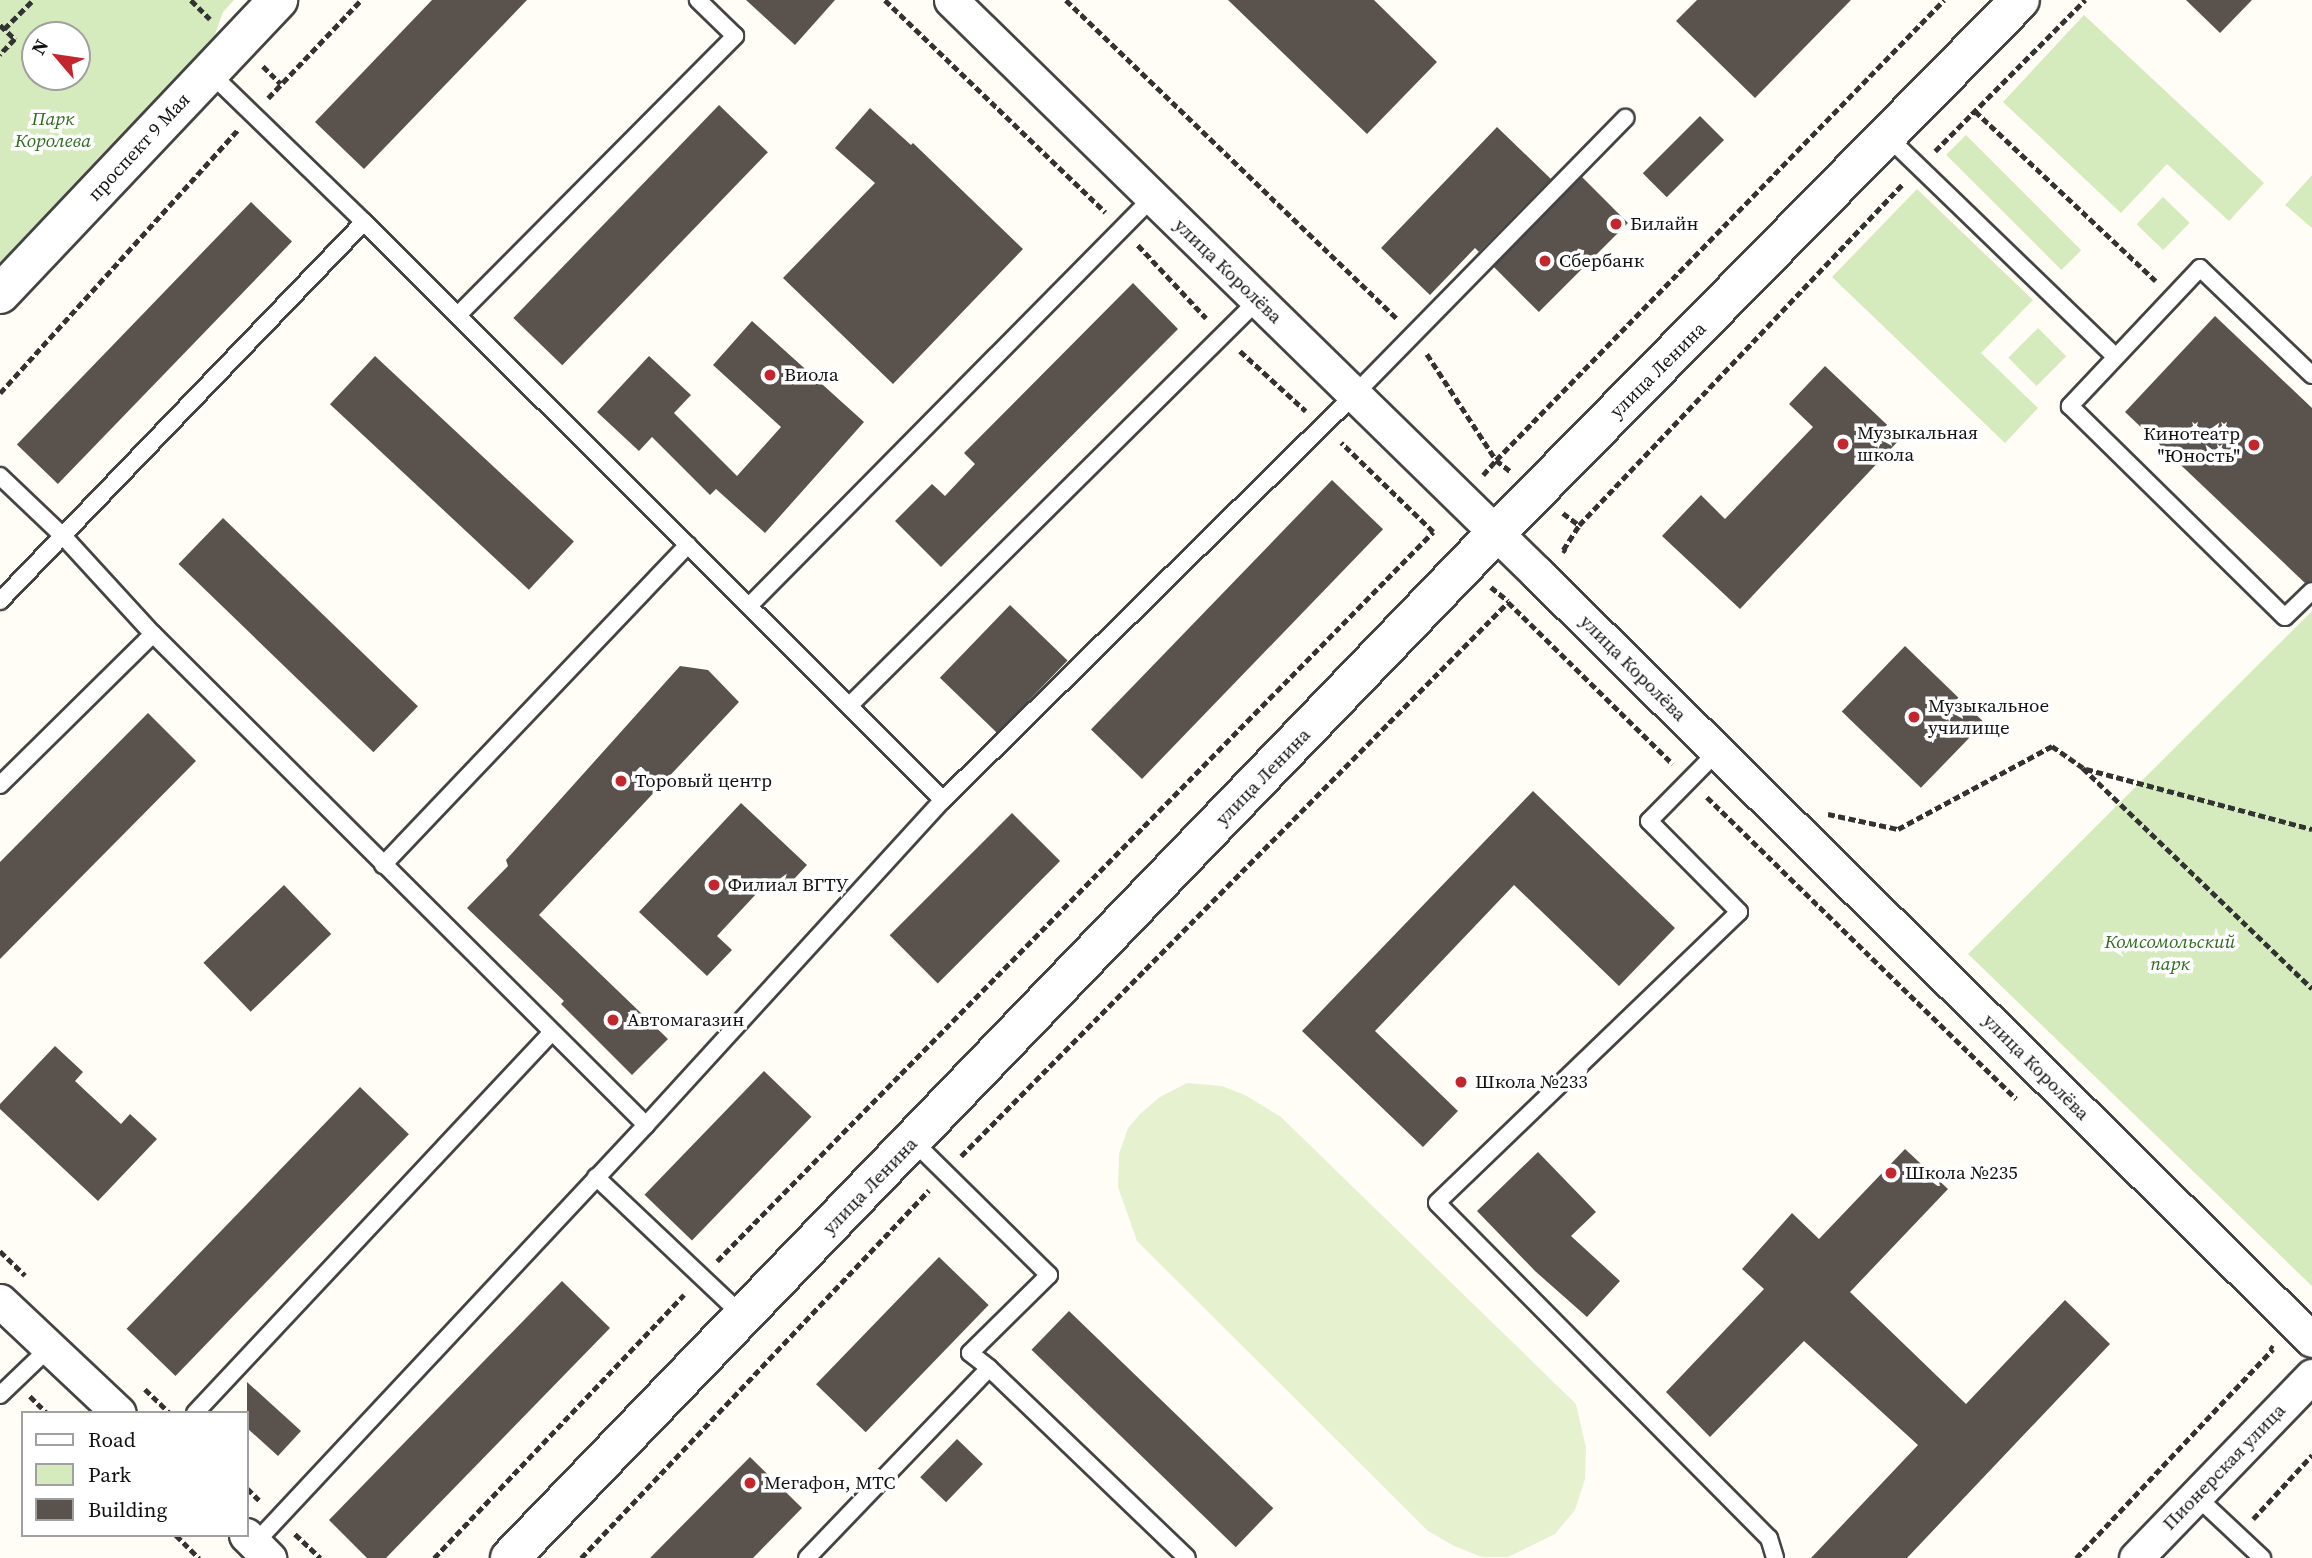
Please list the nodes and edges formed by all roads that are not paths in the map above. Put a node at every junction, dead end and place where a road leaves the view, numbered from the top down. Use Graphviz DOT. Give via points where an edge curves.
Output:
graph roads {
  1 [pos="278,0"];
  2 [pos="698,0"];
  3 [pos="951,0"];
  4 [pos="2020,0"];
  5 [pos="209,72"];
  6 [pos="1625,118"];
  7 [pos="1888,138"];
  8 [pos="1153,197"];
  9 [pos="365,222"];
  10 [pos="0,294"];
  11 [pos="1258,300"];
  12 [pos="459,314"];
  13 [pos="2115,356"];
  14 [pos="2312,375"];
  15 [pos="1354,395"];
  16 [pos="0,476"];
  17 [pos="1496,533"];
  18 [pos="64,537"];
  19 [pos="688,545"];
  20 [pos="2312,591"];
  21 [pos="0,601"];
  22 [pos="749,606"];
  23 [pos="152,634"];
  24 [pos="849,706"];
  25 [pos="1717,752"];
  26 [pos="0,785"];
  27 [pos="943,800"];
  28 [pos="383,866"];
  29 [pos="552,1032"];
  30 [pos="646,1125"];
  31 [pos="913,1141"];
  32 [pos="596,1177"];
  33 [pos="0,1300"];
  34 [pos="744,1317"];
  35 [pos="2312,1340"];
  36 [pos="49,1348"];
  37 [pos="989,1368"];
  38 [pos="2312,1376"];
  39 [pos="0,1395"];
  40 [pos="117,1411"];
  41 [pos="197,1411"];
  42 [pos="2195,1495"];
  43 [pos="256,1546"];
  44 [pos="518,1556"];
  45 [pos="807,1558"];
  46 [pos="1187,1558"];
  47 [pos="1775,1558"];
  48 [pos="2136,1558"];
  49 [pos="2262,1558"];
  1 -- 5 [label="street, проспект 9 Мая"];
  2 -- 12 [label="lane" via="734,36"];
  3 -- 8 [label="street, улица Королёва"];
  4 -- 7 [label="street, улица Ленина"];
  5 -- 9 [label="lane"];
  5 -- 10 [label="street, проспект 9 Мая"];
  6 -- 15 [label="lane"];
  7 -- 13 [label="lane"];
  7 -- 17 [label="street, улица Ленина"];
  8 -- 11 [label="street, улица Королёва"];
  8 -- 22 [label="lane"];
  9 -- 12 [label="lane"];
  9 -- 18 [label="lane"];
  11 -- 15 [label="street, улица Королёва"];
  11 -- 24 [label="lane"];
  12 -- 19 [label="lane"];
  13 -- 14 [label="lane" via="2200,268"];
  13 -- 20 [label="lane" via="2070,406 2285,617"];
  15 -- 17 [label="street, улица Королёва"];
  15 -- 27 [label="lane"];
  16 -- 18 [label="lane"];
  17 -- 25 [label="street, улица Королёва"];
  17 -- 31 [label="street, улица Ленина"];
  18 -- 21 [label="lane"];
  18 -- 23 [label="lane"];
  19 -- 22 [label="lane"];
  19 -- 28 [label="lane"];
  22 -- 24 [label="lane"];
  23 -- 26 [label="lane"];
  23 -- 28 [label="lane"];
  24 -- 27 [label="lane"];
  25 -- 35 [label="street, улица Королёва"];
  25 -- 47 [label="lane" via="1649,821 1739,912 1437,1203 1769,1538"];
  27 -- 30 [label="lane"];
  28 -- 29 [label="lane"];
  29 -- 30 [label="lane"];
  29 -- 41 [label="lane"];
  30 -- 32 [label="lane"];
  31 -- 34 [label="street, улица Ленина"];
  31 -- 37 [label="lane" via="1049,1275 970,1353"];
  32 -- 34 [label="lane"];
  32 -- 43 [label="lane"];
  33 -- 36 [label="street"];
  34 -- 44 [label="street, улица Ленина"];
  36 -- 39 [label="lane"];
  36 -- 40 [label="street"];
  37 -- 45 [label="lane"];
  37 -- 46 [label="lane"];
  38 -- 42 [label="street, Пионерская улица"];
  42 -- 48 [label="street, Пионерская улица"];
  42 -- 49 [label="lane"];
}
